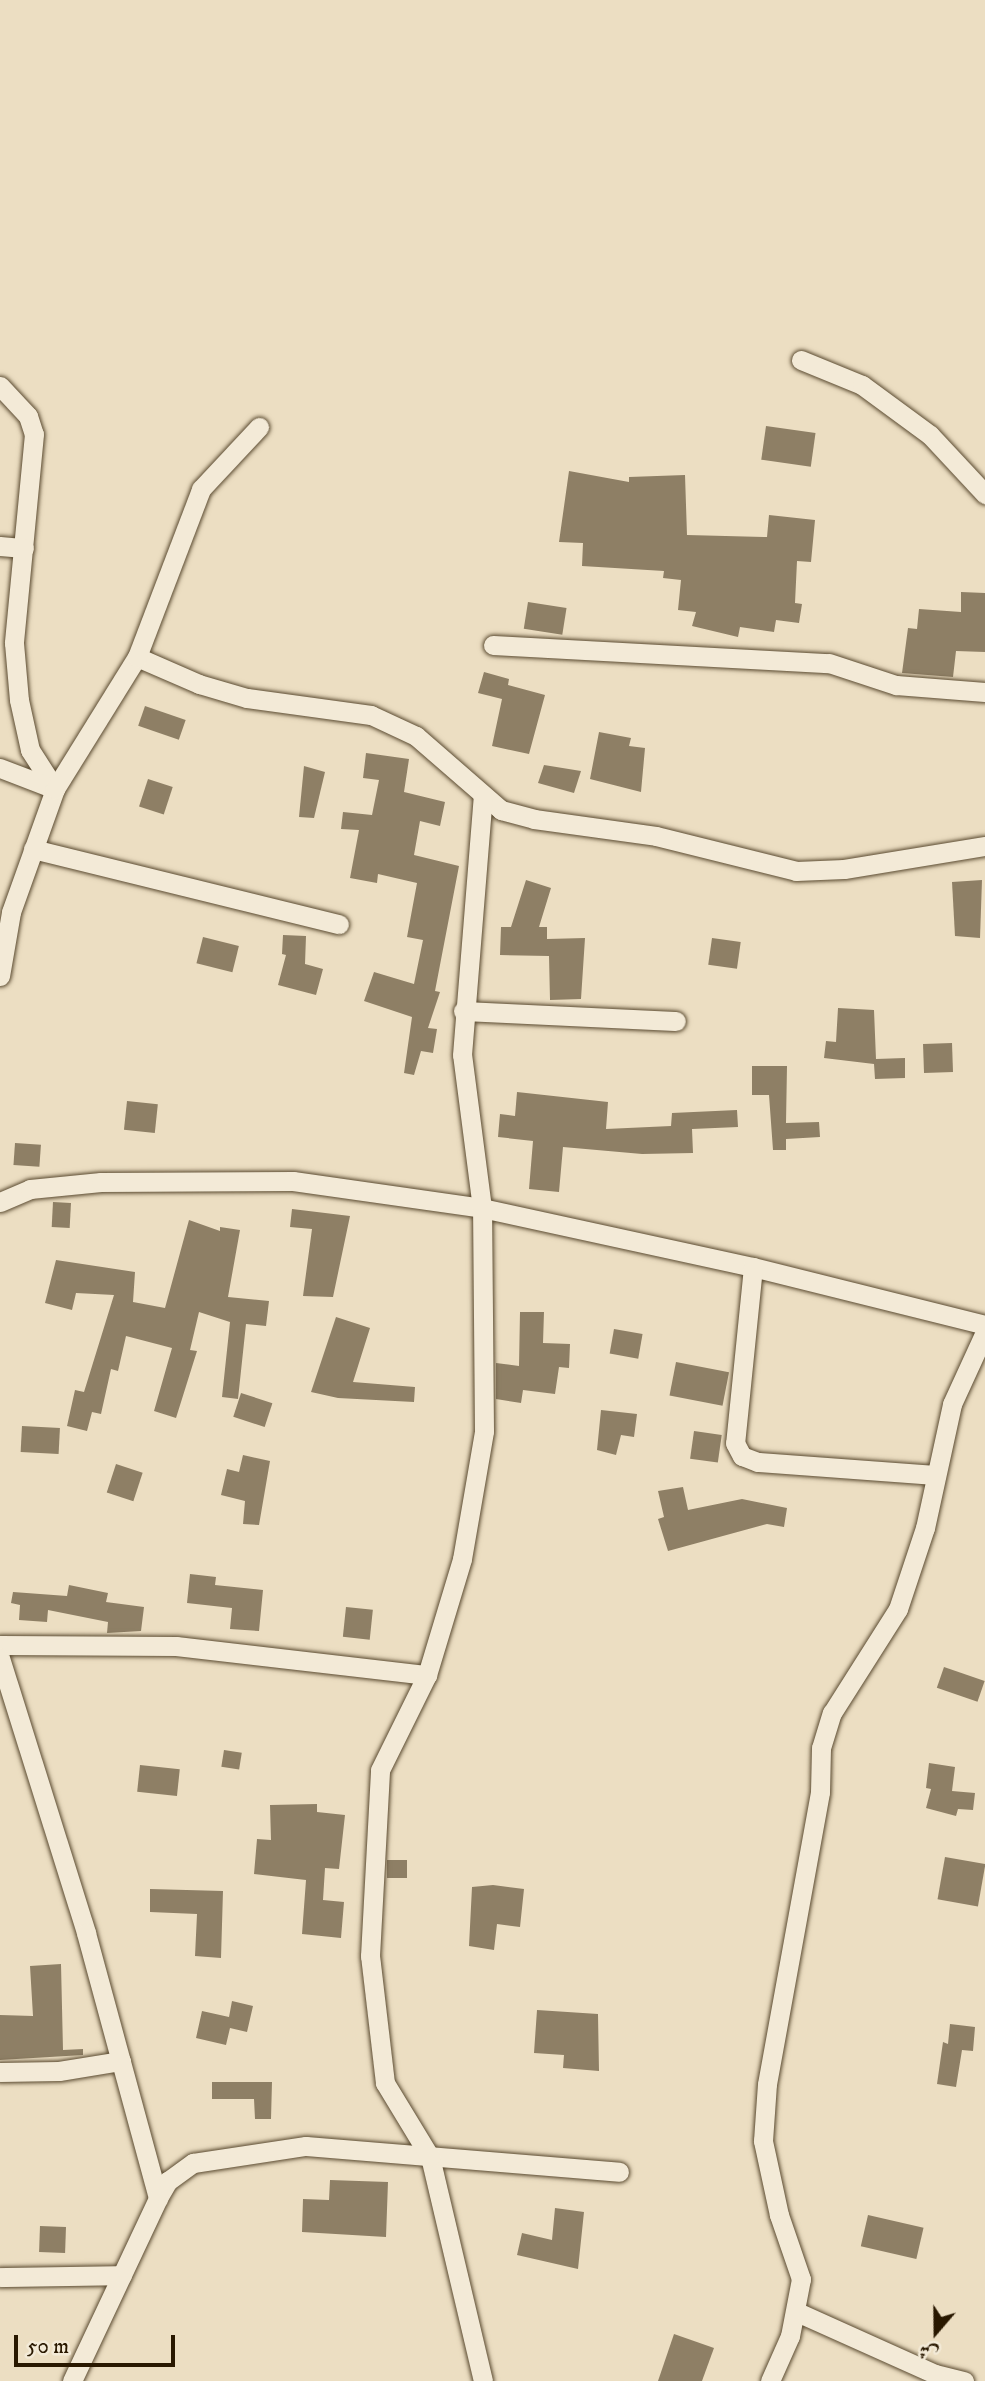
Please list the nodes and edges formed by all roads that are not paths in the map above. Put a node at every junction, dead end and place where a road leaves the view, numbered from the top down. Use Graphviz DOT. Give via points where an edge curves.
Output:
graph roads {
  1 [pos="801,360"];
  2 [pos="0,386"];
  3 [pos="259,427"];
  4 [pos="985,494"];
  5 [pos="0,546"];
  6 [pos="24,548"];
  7 [pos="493,645"];
  8 [pos="137,657"];
  9 [pos="985,692"];
  10 [pos="0,768"];
  11 [pos="55,789"];
  12 [pos="483,795"];
  13 [pos="985,846"];
  14 [pos="33,849"];
  15 [pos="6,911"];
  16 [pos="339,924"];
  17 [pos="0,976"];
  18 [pos="463,1011"];
  19 [pos="676,1021"];
  20 [pos="0,1202"];
  21 [pos="482,1208"];
  22 [pos="753,1267"];
  23 [pos="985,1325"];
  24 [pos="985,1332"];
  25 [pos="933,1475"];
  26 [pos="0,1645"];
  27 [pos="0,1658"];
  28 [pos="427,1675"];
  29 [pos="121,2061"];
  30 [pos="0,2072"];
  31 [pos="430,2157"];
  32 [pos="619,2172"];
  33 [pos="158,2198"];
  34 [pos="122,2275"];
  35 [pos="0,2277"];
  36 [pos="797,2312"];
  37 [pos="72,2381"];
  38 [pos="483,2381"];
  39 [pos="770,2381"];
  40 [pos="964,2381"];
  1 -- 4 [label="street" via="862,385 930,435"];
  2 -- 6 [label="street" via="28,416 34,434"];
  3 -- 8 [label="street" via="201,489"];
  5 -- 6 [label="street"];
  6 -- 11 [label="street" via="15,643 19,700 30,750"];
  7 -- 9 [label="street" via="829,663 896,685"];
  8 -- 11 [label="street"];
  8 -- 12 [label="street" via="199,684 247,698 371,715 416,736"];
  10 -- 11 [label="street"];
  11 -- 14 [label="street"];
  12 -- 13 [label="street" via="502,810 534,819 656,836 796,871 844,869"];
  12 -- 18 [label="street"];
  14 -- 15 [label="street"];
  14 -- 16 [label="street"];
  15 -- 17 [label="street"];
  18 -- 19 [label="street"];
  18 -- 21 [label="street" via="462,1055"];
  20 -- 21 [label="street" via="30,1189 101,1182 293,1181"];
  21 -- 22 [label="street"];
  21 -- 28 [label="street" via="484,1431 463,1559"];
  22 -- 23 [label="street"];
  22 -- 25 [label="street" via="735,1443 742,1456 758,1462"];
  24 -- 25 [label="street" via="952,1404"];
  25 -- 36 [label="street" via="925,1528 898,1609 832,1713 821,1748 820,1792 766,2084 763,2141 779,2216 801,2279"];
  26 -- 28 [label="street" via="176,1646"];
  27 -- 29 [label="street"];
  28 -- 31 [label="street" via="380,1770 370,1955 384,2083"];
  29 -- 30 [label="street" via="59,2071"];
  29 -- 33 [label="street"];
  31 -- 32 [label="street"];
  31 -- 33 [label="street" via="306,2146 244,2154 194,2163 168,2181"];
  31 -- 38 [label="street"];
  33 -- 34 [label="street"];
  34 -- 35 [label="street"];
  34 -- 37 [label="street"];
  36 -- 39 [label="street"];
  36 -- 40 [label="street" via="935,2374"];
}
